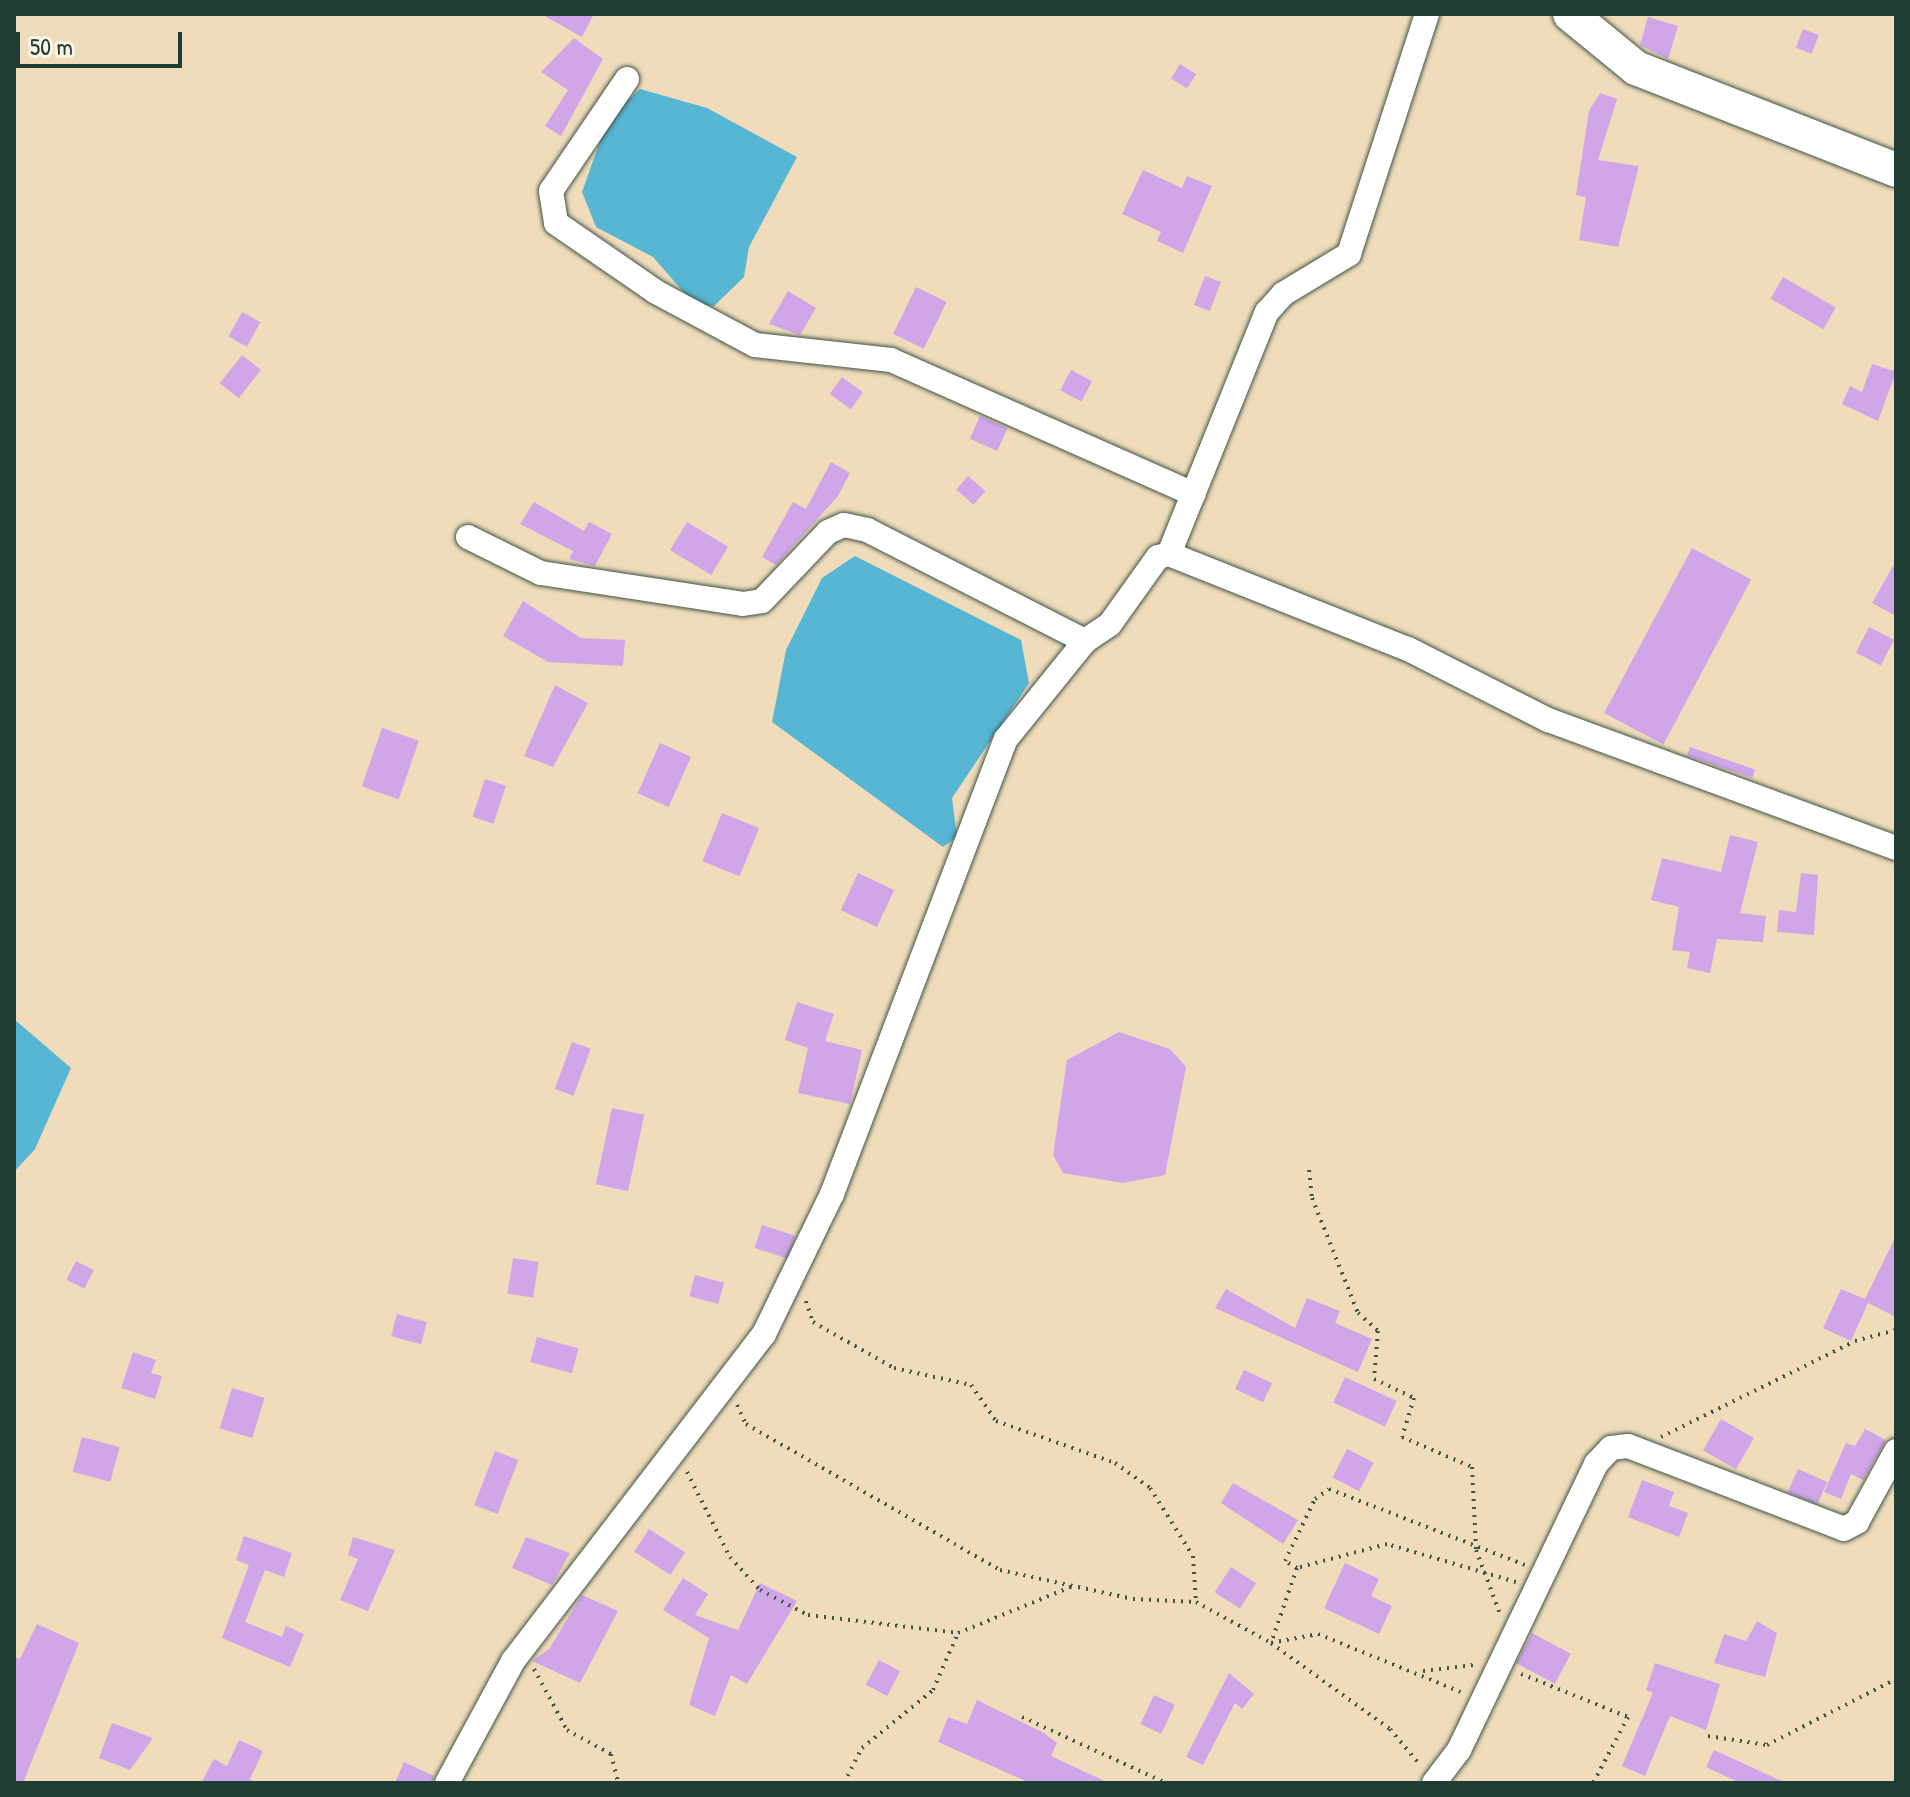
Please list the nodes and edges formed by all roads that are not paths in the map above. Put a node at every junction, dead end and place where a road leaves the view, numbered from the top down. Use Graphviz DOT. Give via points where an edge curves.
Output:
graph roads {
  1 [pos="1427,14"];
  2 [pos="1570,14"];
  3 [pos="627,79"];
  4 [pos="1896,170"];
  5 [pos="1194,494"];
  6 [pos="468,537"];
  7 [pos="1169,554"];
  8 [pos="1085,641"];
  9 [pos="1896,848"];
  10 [pos="1896,1451"];
  11 [pos="1431,1778"];
  12 [pos="447,1783"];
  1 -- 5 [label="street" via="1349,254 1274,300"];
  2 -- 4 [label="main road" via="1636,68"];
  3 -- 5 [label="street" via="551,191 556,223 656,292 755,345 891,360"];
  5 -- 7 [label="street"];
  6 -- 8 [label="street" via="541,573 743,604 762,601 828,532 844,525 867,530"];
  7 -- 8 [label="street" via="1152,562 1110,624"];
  7 -- 9 [label="street" via="1408,649 1548,720"];
  8 -- 12 [label="street" via="1006,739 832,1194 764,1334 520,1651"];
  10 -- 11 [label="street" via="1857,1522 1844,1529 1619,1445 1604,1455 1477,1714"];
}
